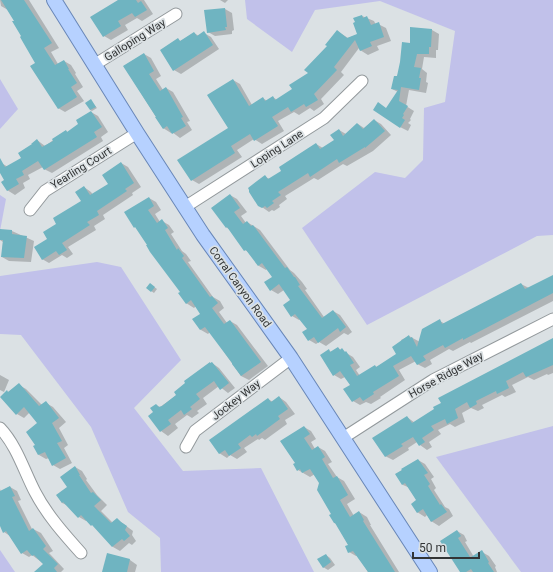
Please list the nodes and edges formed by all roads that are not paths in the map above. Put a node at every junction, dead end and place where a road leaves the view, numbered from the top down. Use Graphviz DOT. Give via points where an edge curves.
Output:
graph roads {
  1 [pos="54,0"];
  2 [pos="176,14"];
  3 [pos="94,65"];
  4 [pos="362,81"];
  5 [pos="137,133"];
  6 [pos="184,207"];
  7 [pos="30,210"];
  8 [pos="553,319"];
  9 [pos="291,358"];
  10 [pos="0,428"];
  11 [pos="342,438"];
  12 [pos="186,447"];
  13 [pos="81,553"];
  14 [pos="430,572"];
  1 -- 3 [label="main road, Corral Canyon Road"];
  2 -- 3 [label="street, Galloping Way"];
  3 -- 5 [label="main road, Corral Canyon Road"];
  4 -- 6 [label="street, Loping Lane" via="324,118"];
  5 -- 6 [label="main road, Corral Canyon Road"];
  5 -- 7 [label="street, Yearling Court" via="45,191"];
  6 -- 9 [label="main road, Corral Canyon Road"];
  8 -- 11 [label="street, Horse Ridge Way" via="433,380"];
  9 -- 11 [label="main road, Corral Canyon Road"];
  9 -- 12 [label="street, Jockey Way" via="195,432"];
  10 -- 13 [label="street" via="16,450 35,493 59,528"];
  11 -- 14 [label="main road, Corral Canyon Road"];
}
